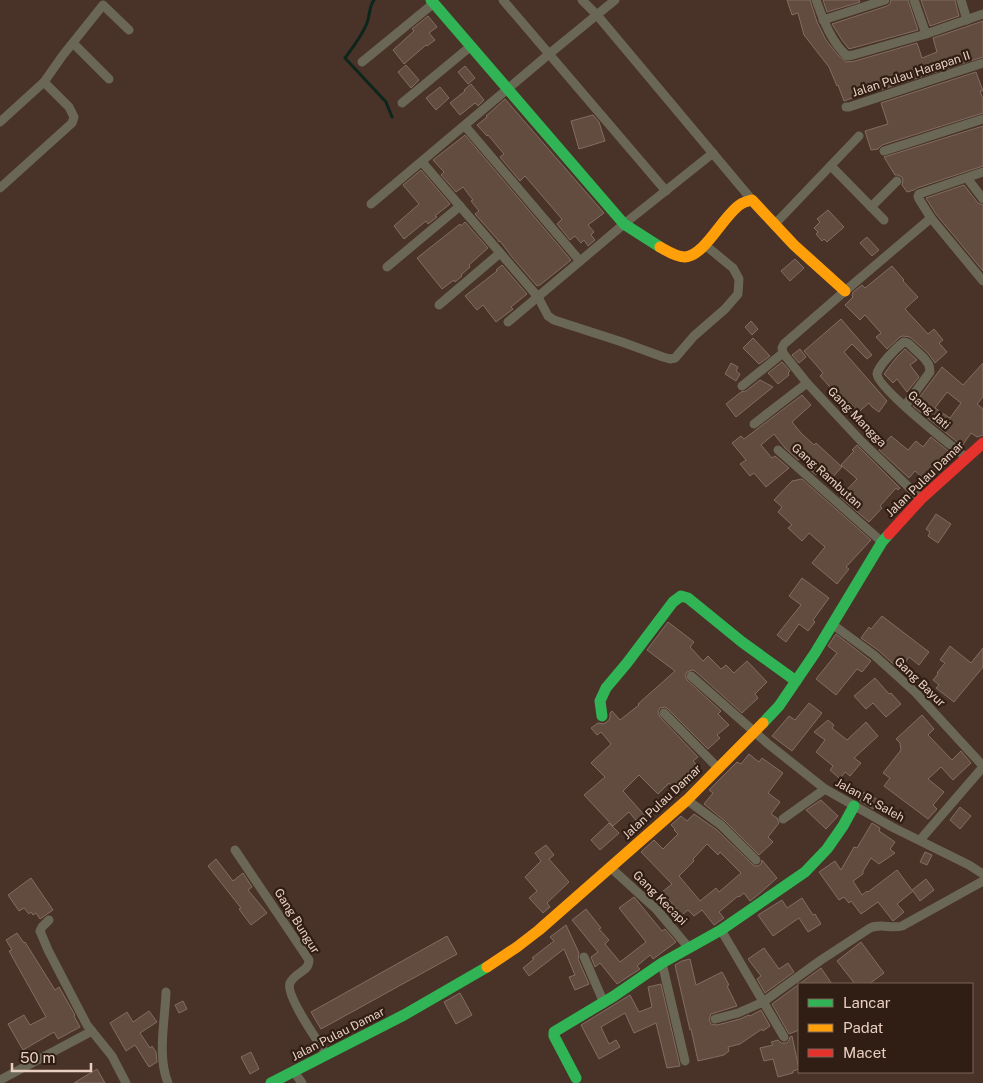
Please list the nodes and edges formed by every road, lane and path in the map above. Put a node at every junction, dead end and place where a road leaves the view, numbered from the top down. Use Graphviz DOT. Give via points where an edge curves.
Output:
graph roads {
  1 [pos="503,0"];
  2 [pos="582,0"];
  3 [pos="615,0"];
  4 [pos="816,0"];
  5 [pos="885,0"];
  6 [pos="914,0"];
  7 [pos="961,0"];
  8 [pos="433,1"];
  9 [pos="865,3"];
  10 [pos="983,14"];
  11 [pos="597,15"];
  12 [pos="823,20"];
  13 [pos="968,20"];
  14 [pos="130,30"];
  15 [pos="926,34"];
  16 [pos="73,42"];
  17 [pos="471,46"];
  18 [pos="549,54"];
  19 [pos="362,62"];
  20 [pos="982,64"];
  21 [pos="983,74"];
  22 [pos="109,79"];
  23 [pos="44,82"];
  24 [pos="508,89"];
  25 [pos="402,103"];
  26 [pos="846,107"];
  27 [pos="983,119"];
  28 [pos="0,122"];
  29 [pos="465,126"];
  30 [pos="859,136"];
  31 [pos="884,151"];
  32 [pos="713,153"];
  33 [pos="422,162"];
  34 [pos="831,166"];
  35 [pos="983,172"];
  36 [pos="967,178"];
  37 [pos="897,181"];
  38 [pos="0,188"];
  39 [pos="666,191"];
  40 [pos="983,199"];
  41 [pos="752,200"];
  42 [pos="371,204"];
  43 [pos="460,206"];
  44 [pos="871,208"];
  45 [pos="932,218"];
  46 [pos="884,220"];
  47 [pos="624,224"];
  48 [pos="774,224"];
  49 [pos="705,245"];
  50 [pos="500,253"];
  51 [pos="580,261"];
  52 [pos="387,267"];
  53 [pos="983,281"];
  54 [pos="845,291"];
  55 [pos="538,298"];
  56 [pos="439,305"];
  57 [pos="508,322"];
  58 [pos="783,350"];
  59 [pos="807,383"];
  60 [pos="742,386"];
  61 [pos="905,406"];
  62 [pos="754,424"];
  63 [pos="983,443"];
  64 [pos="778,450"];
  65 [pos="966,458"];
  66 [pos="921,499"];
  67 [pos="882,542"];
  68 [pos="832,624"];
  69 [pos="691,676"];
  70 [pos="796,681"];
  71 [pos="664,714"];
  72 [pos="602,716"];
  73 [pos="755,732"];
  74 [pos="983,766"];
  75 [pos="719,769"];
  76 [pos="825,789"];
  77 [pos="687,800"];
  78 [pos="854,806"];
  79 [pos="783,819"];
  80 [pos="920,840"];
  81 [pos="235,850"];
  82 [pos="756,860"];
  83 [pos="611,868"];
  84 [pos="983,874"];
  85 [pos="983,881"];
  86 [pos="49,920"];
  87 [pos="721,930"];
  88 [pos="689,948"];
  89 [pos="584,957"];
  90 [pos="662,964"];
  91 [pos="166,992"];
  92 [pos="763,1002"];
  93 [pos="604,1003"];
  94 [pos="715,1019"];
  95 [pos="92,1031"];
  96 [pos="784,1037"];
  97 [pos="327,1055"];
  98 [pos="685,1061"];
  99 [pos="294,1072"];
  100 [pos="576,1078"];
  101 [pos="0,1080"];
  102 [pos="126,1083"];
  103 [pos="168,1083"];
  104 [pos="271,1083"];
  105 [pos="302,1083"];
  1 -- 18 [label="street"];
  2 -- 11 [label="street"];
  3 -- 11 [label="street"];
  4 -- 12 [label="street"];
  5 -- 9 [label="street"];
  6 -- 15 [label="street"];
  7 -- 13 [label="street"];
  8 -- 17 [label="street"];
  8 -- 19 [label="street"];
  9 -- 12 [label="street"];
  10 -- 13 [label="street"];
  11 -- 18 [label="street"];
  11 -- 32 [label="street"];
  12 -- 15 [label="street" via="846,55"];
  13 -- 15 [label="street"];
  14 -- 16 [label="street" via="103,5"];
  16 -- 22 [label="street"];
  16 -- 23 [label="street"];
  17 -- 24 [label="street"];
  17 -- 25 [label="street"];
  18 -- 24 [label="street"];
  18 -- 39 [label="street"];
  20 -- 21 [label="street"];
  20 -- 26 [label="street, Jalan Pulau Harapan II"];
  23 -- 28 [label="street"];
  23 -- 38 [label="street" via="69,107 74,117 72,123"];
  24 -- 29 [label="street"];
  24 -- 47 [label="street"];
  27 -- 31 [label="street"];
  29 -- 33 [label="street"];
  29 -- 51 [label="street"];
  30 -- 34 [label="street"];
  32 -- 39 [label="street"];
  32 -- 41 [label="street"];
  33 -- 42 [label="street"];
  33 -- 43 [label="street"];
  34 -- 44 [label="street"];
  34 -- 48 [label="street"];
  35 -- 36 [label="street"];
  36 -- 40 [label="street"];
  36 -- 45 [label="street" via="918,196"];
  37 -- 44 [label="street"];
  39 -- 47 [label="street"];
  41 -- 48 [label="street"];
  41 -- 49 [label="street" via="740,204"];
  43 -- 50 [label="street"];
  43 -- 52 [label="street"];
  44 -- 46 [label="street"];
  45 -- 53 [label="street"];
  45 -- 54 [label="street"];
  47 -- 49 [label="street" via="678,256 693,255"];
  47 -- 51 [label="street"];
  48 -- 54 [label="street"];
  49 -- 55 [label="street" via="733,268 739,279 738,294 675,358 663,357 554,320"];
  50 -- 55 [label="street"];
  50 -- 56 [label="street"];
  51 -- 55 [label="street"];
  54 -- 58 [label="street" via="784,344"];
  55 -- 57 [label="street"];
  58 -- 59 [label="street, Gang Mangga"];
  58 -- 60 [label="street"];
  59 -- 62 [label="street"];
  59 -- 66 [label="street, Gang Mangga"];
  61 -- 61 [label="street, Gang Jati" via="930,372 924,358 904,342 881,366 877,376"];
  61 -- 65 [label="street, Gang Jati"];
  63 -- 65 [label="street, Jalan Pulau Damar"];
  64 -- 67 [label="street, Gang Rambutan"];
  65 -- 66 [label="street, Jalan Pulau Damar"];
  66 -- 67 [label="street, Jalan Pulau Damar"];
  67 -- 68 [label="street, Jalan Pulau Damar"];
  68 -- 70 [label="street, Jalan Pulau Damar"];
  68 -- 74 [label="street, Gang Bayur" via="874,655 915,692"];
  69 -- 73 [label="street, Jalan R. Saleh"];
  70 -- 72 [label="street" via="688,598 681,596 606,688 600,701"];
  70 -- 73 [label="street, Jalan Pulau Damar"];
  71 -- 75 [label="street"];
  73 -- 75 [label="street, Jalan Pulau Damar"];
  73 -- 76 [label="street, Jalan R. Saleh"];
  74 -- 80 [label="street"];
  75 -- 77 [label="street, Jalan Pulau Damar"];
  76 -- 78 [label="street, Jalan R. Saleh"];
  76 -- 79 [label="street"];
  77 -- 82 [label="street" via="721,825"];
  77 -- 83 [label="street, Jalan Pulau Damar"];
  78 -- 80 [label="street, Jalan R. Saleh"];
  78 -- 87 [label="street" via="816,861"];
  80 -- 84 [label="street, Jalan R. Saleh"];
  81 -- 97 [label="street, Gang Bungur" via="309,960 306,969 291,981 289,988 297,1008"];
  83 -- 88 [label="street, Gang Kecapi" via="657,910"];
  83 -- 97 [label="street, Jalan Pulau Damar" via="522,944 493,964 408,1014"];
  85 -- 92 [label="street" via="902,926 870,928"];
  86 -- 95 [label="street" via="41,930 41,936"];
  87 -- 88 [label="street"];
  87 -- 92 [label="street"];
  88 -- 90 [label="street"];
  89 -- 93 [label="street"];
  90 -- 93 [label="street"];
  90 -- 98 [label="street"];
  91 -- 103 [label="street" via="162,1048"];
  92 -- 94 [label="street"];
  92 -- 96 [label="street"];
  93 -- 100 [label="street" via="554,1033"];
  95 -- 101 [label="street"];
  95 -- 102 [label="street" via="112,1056"];
  97 -- 99 [label="street, Jalan Pulau Damar"];
  99 -- 104 [label="street, Jalan Pulau Damar"];
  99 -- 105 [label="street"];
}
